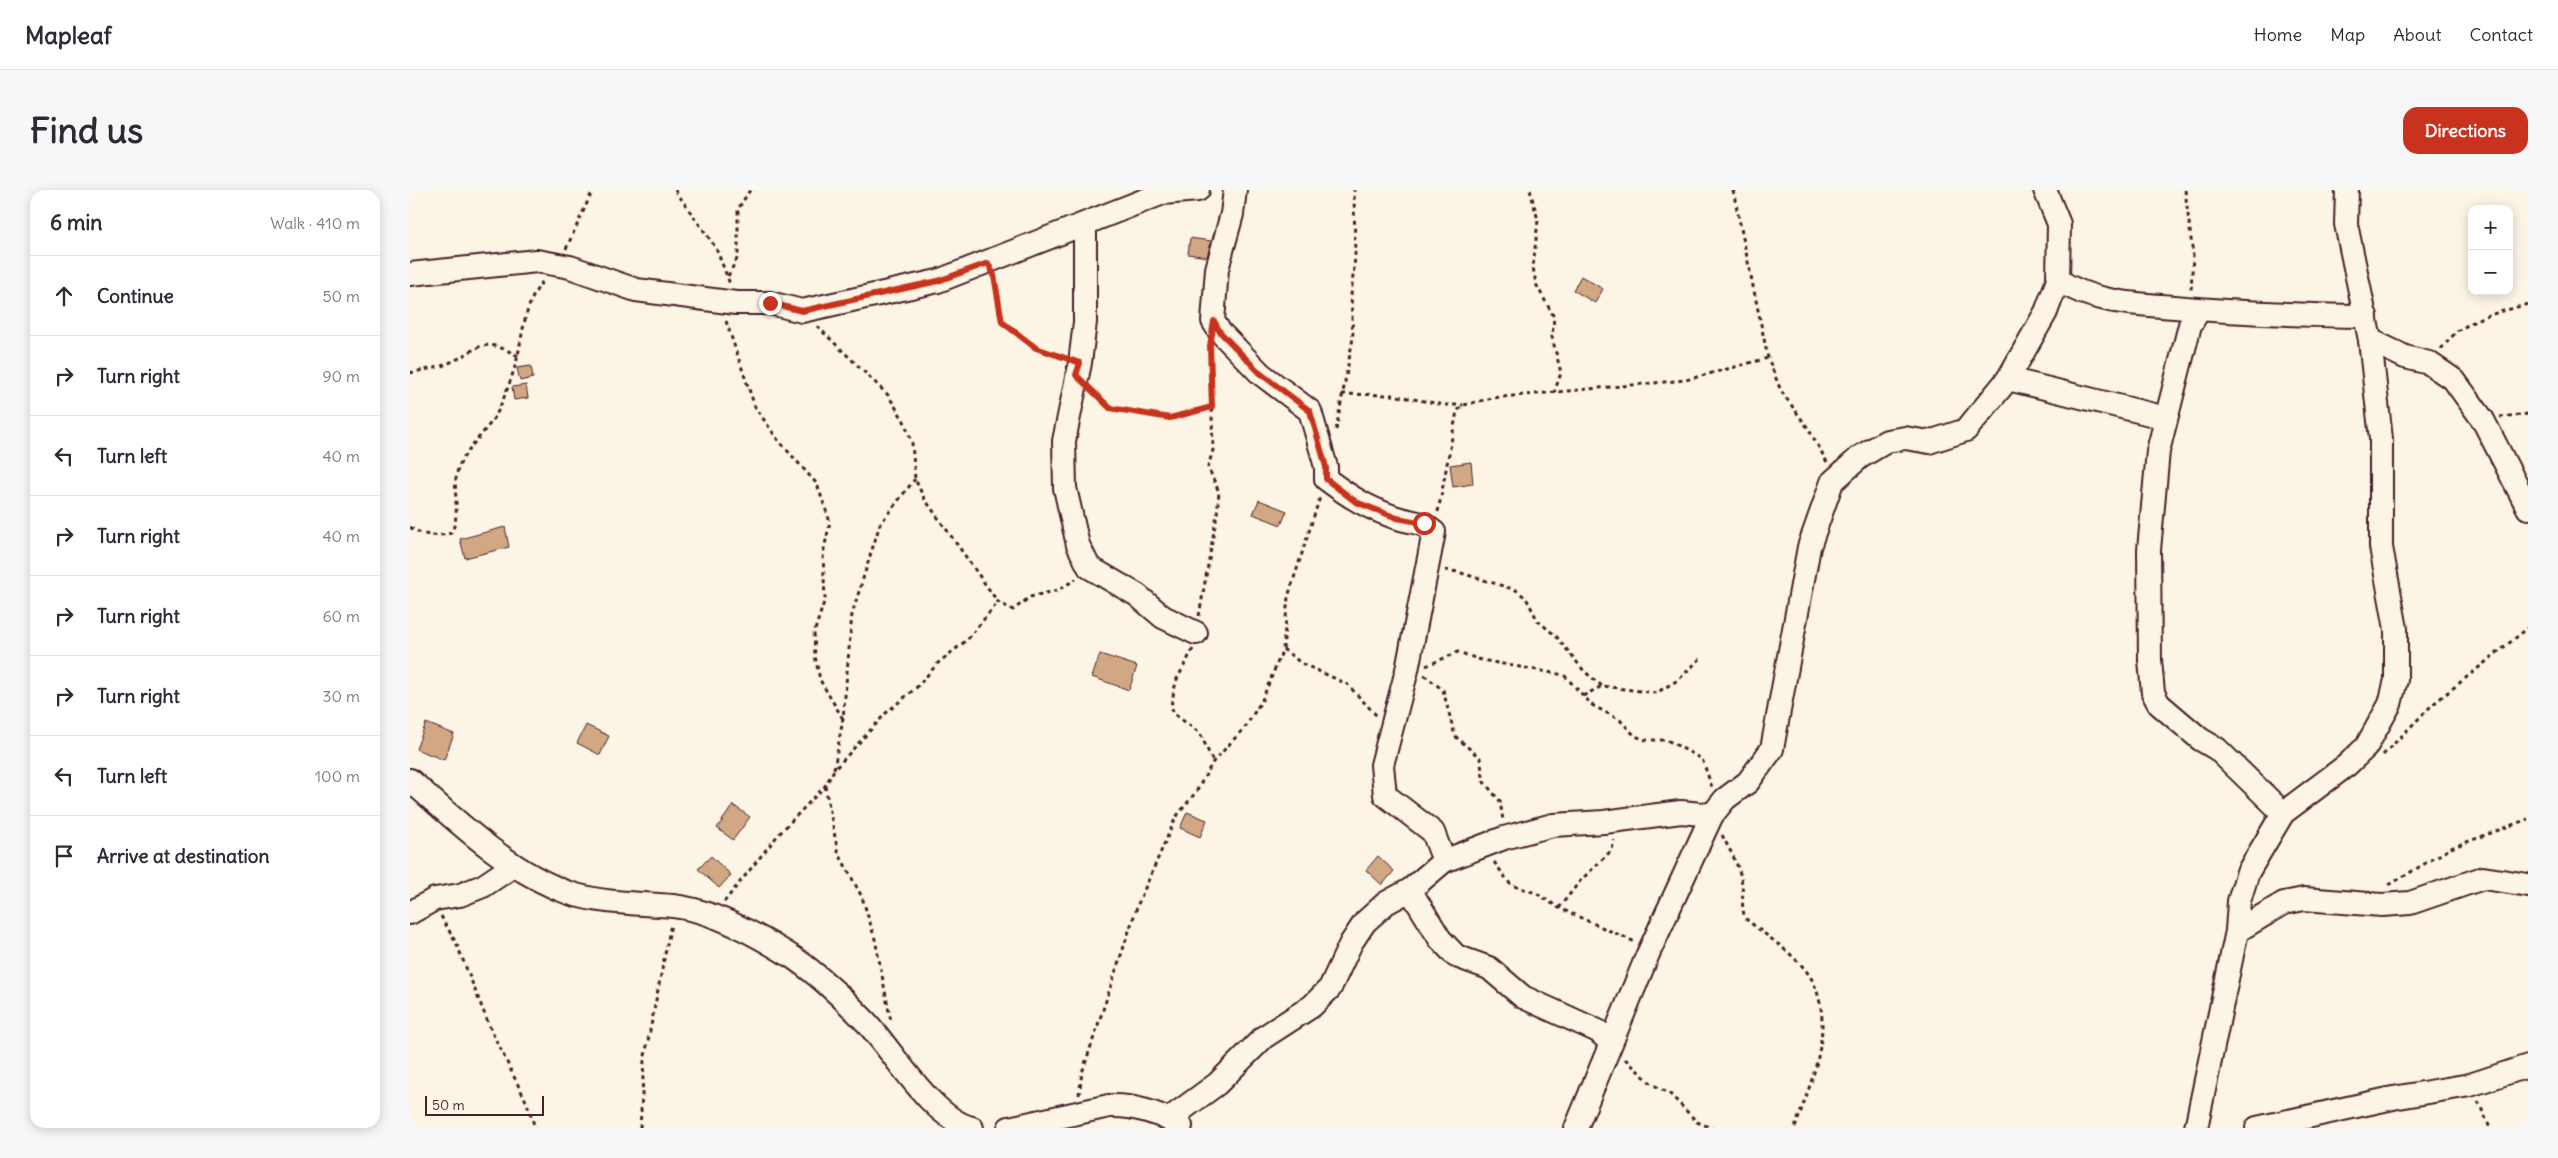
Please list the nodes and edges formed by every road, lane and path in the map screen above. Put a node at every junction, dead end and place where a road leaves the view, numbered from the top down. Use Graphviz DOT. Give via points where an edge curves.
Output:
graph roads {
  1 [pos="593,190"];
  2 [pos="675,190"];
  3 [pos="750,190"];
  4 [pos="1198,190"];
  5 [pos="1235,190"];
  6 [pos="1354,190"];
  7 [pos="1530,190"];
  8 [pos="1733,190"];
  9 [pos="2045,190"];
  10 [pos="2185,190"];
  11 [pos="2347,190"];
  12 [pos="1162,191"];
  13 [pos="1085,225"];
  14 [pos="988,263"];
  15 [pos="559,266"];
  16 [pos="410,274"];
  17 [pos="728,276"];
  18 [pos="2058,280"];
  19 [pos="727,301"];
  20 [pos="2528,304"];
  21 [pos="2192,309"];
  22 [pos="802,311"];
  23 [pos="2366,316"];
  24 [pos="1214,321"];
  25 [pos="2370,340"];
  26 [pos="518,356"];
  27 [pos="1768,358"];
  28 [pos="2429,363"];
  29 [pos="1078,369"];
  30 [pos="410,373"];
  31 [pos="2008,379"];
  32 [pos="1554,393"];
  33 [pos="1342,394"];
  34 [pos="1464,405"];
  35 [pos="1212,407"];
  36 [pos="2528,414"];
  37 [pos="2166,418"];
  38 [pos="2482,420"];
  39 [pos="1335,433"];
  40 [pos="915,479"];
  41 [pos="1326,479"];
  42 [pos="1832,482"];
  43 [pos="2528,508"];
  44 [pos="410,527"];
  45 [pos="1434,532"];
  46 [pos="1089,567"];
  47 [pos="1428,569"];
  48 [pos="998,602"];
  49 [pos="2528,628"];
  50 [pos="1196,633"];
  51 [pos="1283,649"];
  52 [pos="1702,657"];
  53 [pos="1602,686"];
  54 [pos="1583,696"];
  55 [pos="843,719"];
  56 [pos="1391,734"];
  57 [pos="2377,757"];
  58 [pos="1213,762"];
  59 [pos="834,770"];
  60 [pos="410,780"];
  61 [pos="824,786"];
  62 [pos="1718,807"];
  63 [pos="2283,813"];
  64 [pos="2528,819"];
  65 [pos="1604,822"];
  66 [pos="1504,838"];
  67 [pos="1482,845"];
  68 [pos="1444,860"];
  69 [pos="513,866"];
  70 [pos="2528,885"];
  71 [pos="2386,886"];
  72 [pos="1410,890"];
  73 [pos="435,899"];
  74 [pos="675,906"];
  75 [pos="1559,908"];
  76 [pos="410,912"];
  77 [pos="712,916"];
  78 [pos="2237,931"];
  79 [pos="1648,954"];
  80 [pos="891,1024"];
  81 [pos="1609,1044"];
  82 [pos="2528,1066"];
  83 [pos="2470,1085"];
  84 [pos="1076,1113"];
  85 [pos="946,1121"];
  86 [pos="1176,1123"];
  87 [pos="2308,1123"];
  88 [pos="1021,1127"];
  89 [pos="535,1128"];
  90 [pos="640,1128"];
  91 [pos="972,1128"];
  92 [pos="1576,1128"];
  93 [pos="1712,1128"];
  94 [pos="1794,1128"];
  95 [pos="2196,1128"];
  96 [pos="2257,1128"];
  97 [pos="2490,1128"];
  1 -- 15 [label="path"];
  2 -- 17 [label="path" via="716,248"];
  3 -- 17 [label="path" via="738,209 738,257"];
  4 -- 12 [label="street"];
  5 -- 24 [label="street" via="1217,270"];
  6 -- 33 [label="path" via="1353,338"];
  7 -- 32 [label="path" via="1538,220 1533,267 1536,284 1554,317 1552,337 1561,373"];
  8 -- 27 [label="path"];
  9 -- 18 [label="street" via="2058,224"];
  10 -- 21 [label="path" via="2193,255"];
  11 -- 23 [label="street" via="2346,224"];
  12 -- 13 [label="street"];
  13 -- 14 [label="street"];
  13 -- 29 [label="street" via="1085,322"];
  14 -- 22 [label="street" via="938,281"];
  14 -- 29 [label="path" via="994,275 1002,322 1036,348"];
  15 -- 16 [label="street" via="537,261"];
  15 -- 19 [label="street" via="636,290"];
  15 -- 26 [label="path" via="539,286 522,327"];
  17 -- 19 [label="path"];
  18 -- 21 [label="street" via="2075,291 2115,302"];
  18 -- 31 [label="street" via="2046,312"];
  19 -- 22 [label="street" via="770,303"];
  19 -- 55 [label="path" via="755,407 778,440 818,484 830,522 824,554 825,599 814,633 815,656 820,680"];
  20 -- 28 [label="path" via="2482,317 2457,331"];
  21 -- 23 [label="street"];
  21 -- 37 [label="street"];
  22 -- 40 [label="path" via="888,395 904,420 912,443"];
  23 -- 25 [label="street"];
  24 -- 35 [label="path" via="1210,346"];
  24 -- 41 [label="street" via="1220,332 1261,374 1310,411 1326,467"];
  25 -- 28 [label="street" via="2405,357"];
  25 -- 63 [label="street" via="2381,439 2382,547 2396,629 2396,680 2390,704 2366,747 2347,766"];
  26 -- 30 [label="path" via="498,345 475,347 444,365"];
  26 -- 44 [label="path" via="498,411 463,458 457,472 456,524 450,533 440,536 416,532"];
  27 -- 32 [label="path" via="1686,380"];
  27 -- 42 [label="path" via="1781,391 1827,461"];
  28 -- 38 [label="street" via="2454,380"];
  29 -- 35 [label="path" via="1110,408 1170,418"];
  29 -- 46 [label="street" via="1064,441 1065,488 1078,545"];
  31 -- 37 [label="street"];
  31 -- 42 [label="street" via="1966,430 1928,442 1905,438 1887,441 1860,456"];
  32 -- 34 [label="path" via="1492,398"];
  33 -- 34 [label="path" via="1392,395 1445,405"];
  33 -- 39 [label="path"];
  34 -- 45 [label="path" via="1457,410"];
  35 -- 50 [label="path" via="1213,450 1208,467 1219,492"];
  36 -- 38 [label="path"];
  37 -- 63 [label="street" via="2158,450 2149,550 2153,693 2159,704 2200,739 2218,748"];
  38 -- 43 [label="street"];
  40 -- 48 [label="path" via="924,498"];
  40 -- 55 [label="path" via="880,524 855,605"];
  41 -- 45 [label="street" via="1356,502 1397,518 1424,523"];
  41 -- 51 [label="path" via="1288,597"];
  42 -- 62 [label="street" via="1809,547 1772,750 1748,782"];
  45 -- 47 [label="street"];
  46 -- 48 [label="path" via="1058,590 1030,597 1013,610"];
  46 -- 50 [label="street" via="1137,595 1163,617"];
  47 -- 53 [label="path" via="1458,572 1516,590 1526,598 1538,621"];
  47 -- 56 [label="street"];
  48 -- 59 [label="path" via="967,640 886,713"];
  49 -- 57 [label="path" via="2432,705 2386,754"];
  50 -- 58 [label="path" via="1192,651 1176,681 1171,706 1174,714 1200,733"];
  51 -- 56 [label="path" via="1301,664 1347,684"];
  51 -- 58 [label="path" via="1262,700 1246,726"];
  52 -- 53 [label="path" via="1678,680 1656,693"];
  53 -- 54 [label="path"];
  54 -- 62 [label="path" via="1592,705 1620,720 1635,736 1646,740 1667,740 1702,759"];
  54 -- 66 [label="path" via="1564,675 1481,660 1458,652 1418,670 1443,690 1455,736 1480,758 1484,782 1500,801"];
  55 -- 59 [label="path"];
  56 -- 68 [label="street" via="1382,765 1385,795 1433,832"];
  58 -- 84 [label="path" via="1196,792 1176,816 1138,904 1082,1073"];
  59 -- 61 [label="path"];
  60 -- 69 [label="street"];
  61 -- 77 [label="path" via="778,835"];
  61 -- 80 [label="path" via="838,852 862,897 875,939"];
  62 -- 65 [label="street"];
  62 -- 79 [label="street"];
  62 -- 94 [label="path" via="1743,884 1742,913 1800,964 1810,977 1818,997 1822,1017 1819,1059"];
  63 -- 78 [label="street" via="2248,872 2239,901"];
  64 -- 71 [label="path" via="2450,848"];
  65 -- 66 [label="street" via="1553,825"];
  65 -- 75 [label="path" via="1614,838 1612,850 1580,881"];
  66 -- 67 [label="street"];
  67 -- 68 [label="street"];
  67 -- 75 [label="path" via="1512,885 1536,893"];
  68 -- 72 [label="street"];
  69 -- 73 [label="street" via="483,886 460,895"];
  69 -- 74 [label="street" via="542,882 588,898"];
  70 -- 78 [label="street" via="2483,878 2410,903 2382,905 2304,899 2284,903"];
  72 -- 81 [label="street" via="1440,938 1456,956 1489,968 1523,998 1598,1031"];
  72 -- 86 [label="street" via="1386,903 1366,922 1351,943 1330,988 1312,1006 1264,1037"];
  73 -- 76 [label="street"];
  73 -- 89 [label="path" via="457,944 491,1030 527,1103"];
  74 -- 77 [label="street"];
  74 -- 90 [label="path" via="644,1061"];
  75 -- 79 [label="path" via="1642,945"];
  77 -- 85 [label="street" via="794,958 832,989 868,1024"];
  78 -- 95 [label="street"];
  79 -- 81 [label="street"];
  81 -- 92 [label="street"];
  81 -- 93 [label="path" via="1652,1084 1670,1094 1697,1122"];
  82 -- 83 [label="street"];
  83 -- 87 [label="street" via="2393,1098"];
  83 -- 97 [label="path"];
  84 -- 86 [label="street" via="1126,1106"];
  84 -- 88 [label="street"];
  85 -- 91 [label="street"];
  87 -- 96 [label="street"];
}
